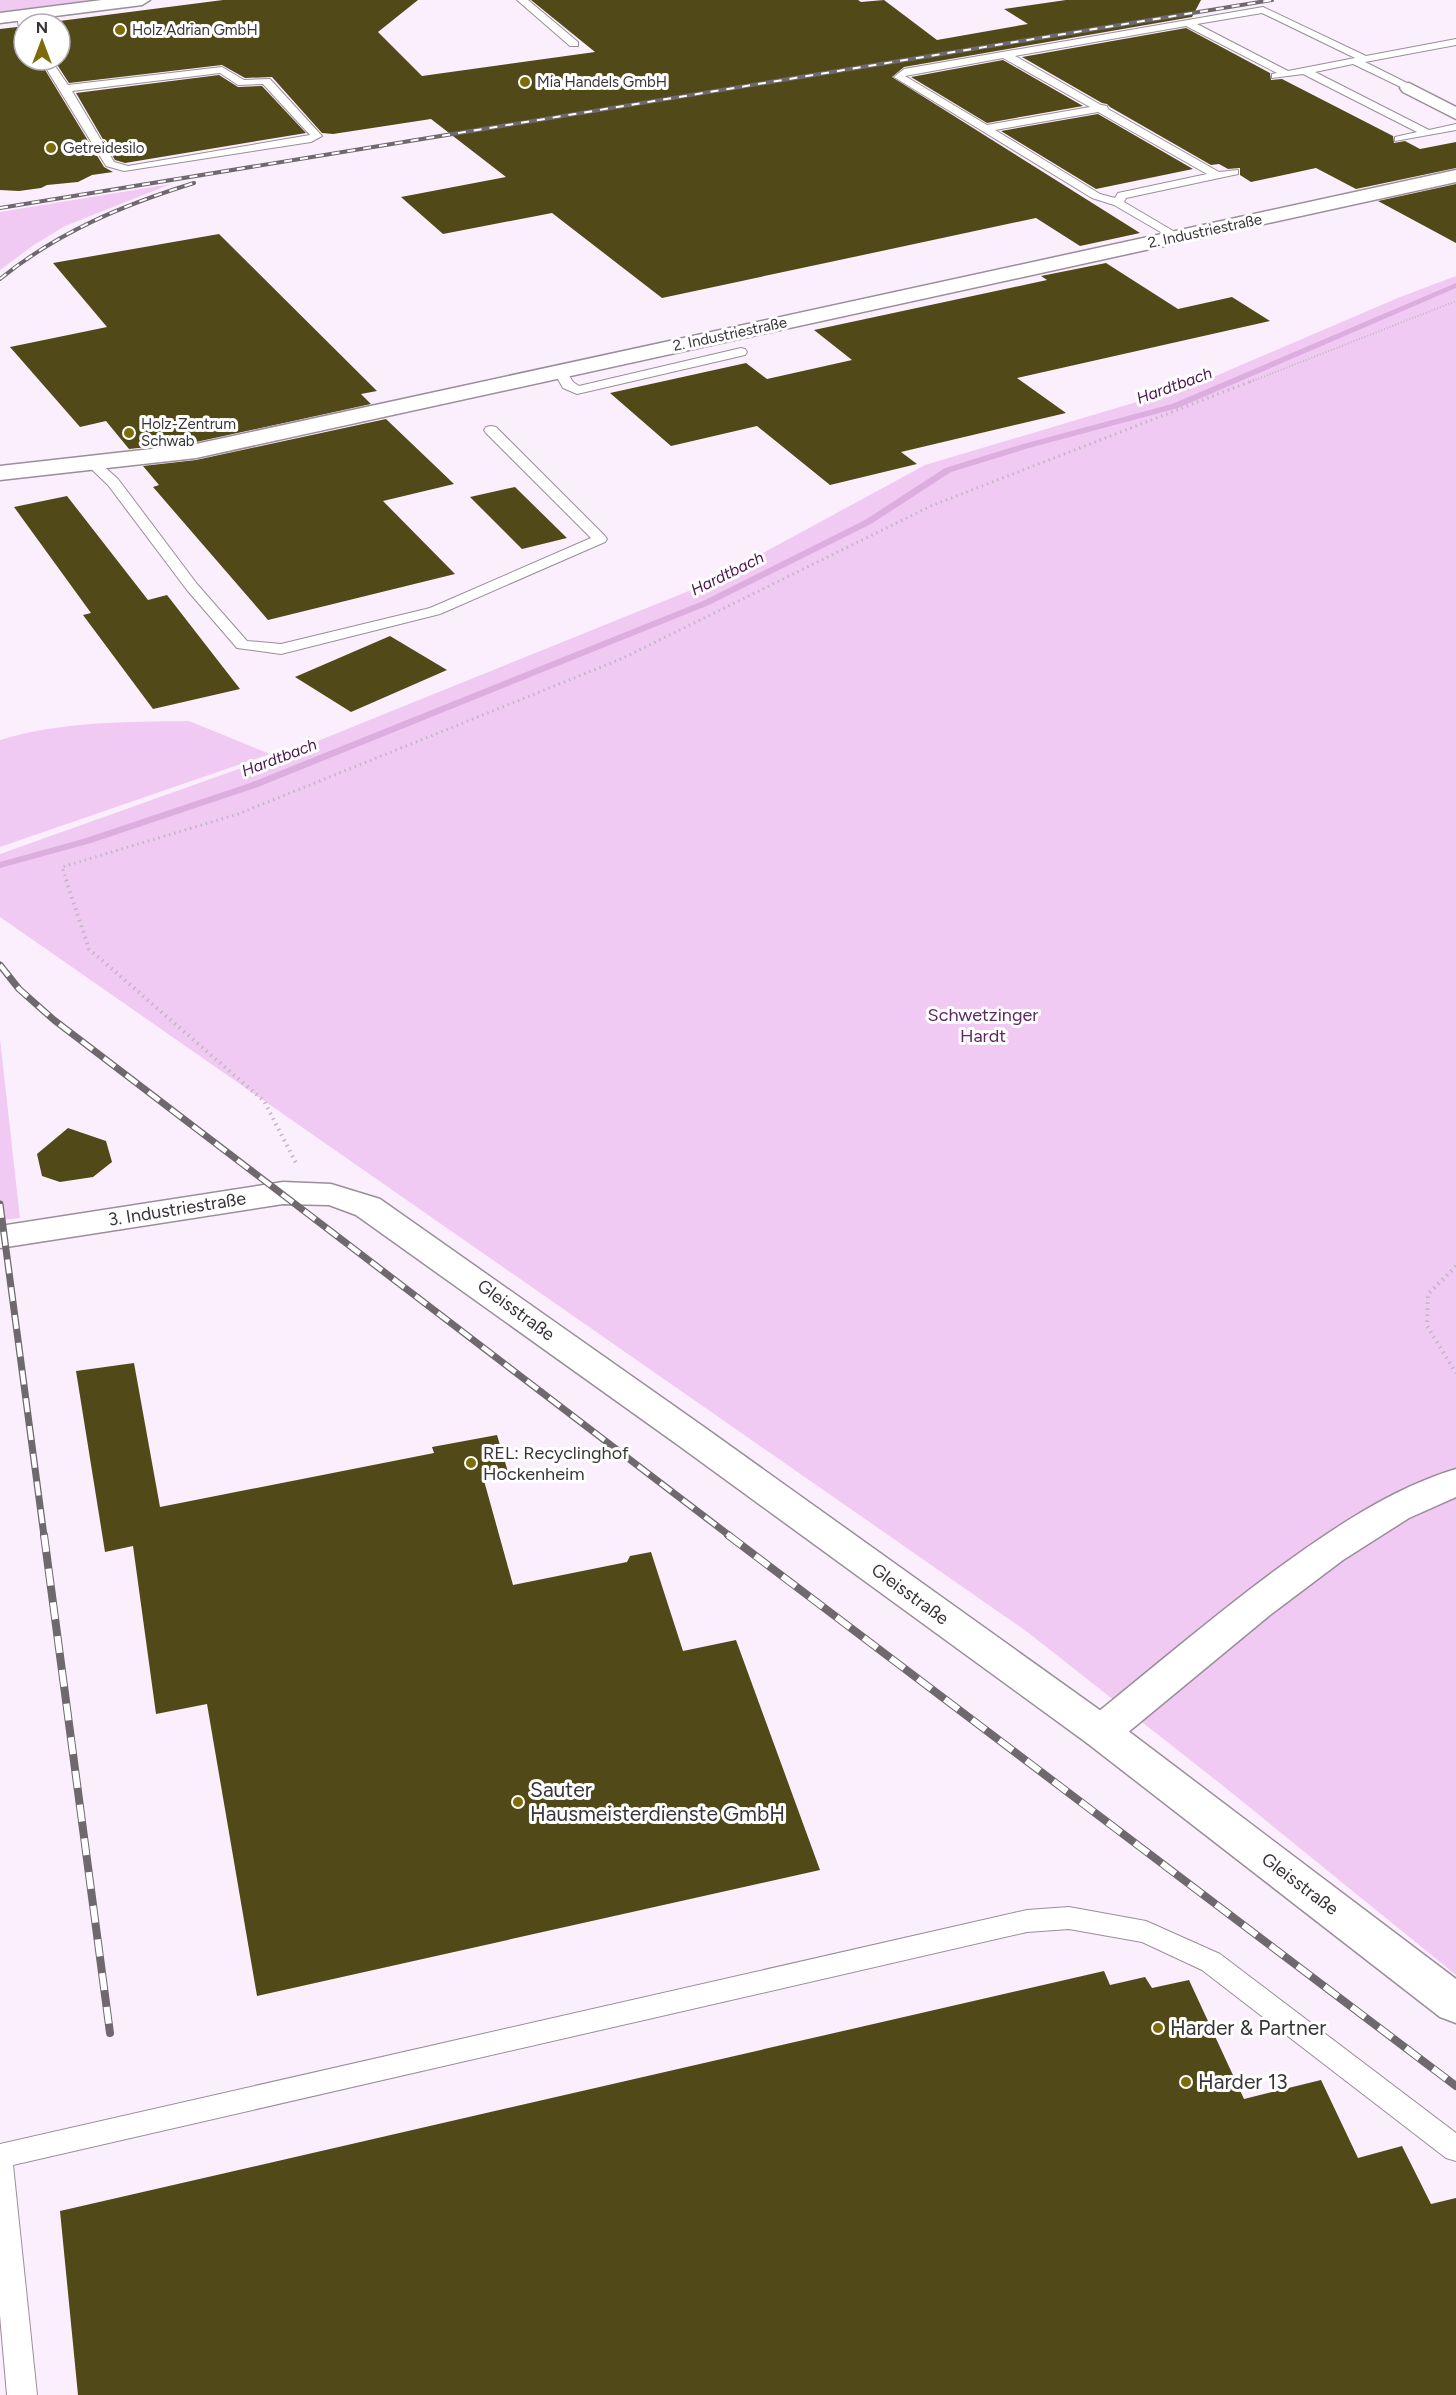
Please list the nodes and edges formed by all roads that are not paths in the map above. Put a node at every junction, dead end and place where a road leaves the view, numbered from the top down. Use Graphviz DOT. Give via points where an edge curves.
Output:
graph roads {
  1 [pos="142,0"];
  2 [pos="522,0"];
  3 [pos="72,12"];
  4 [pos="1187,23"];
  5 [pos="1456,42"];
  6 [pos="574,44"];
  7 [pos="1004,54"];
  8 [pos="1360,60"];
  9 [pos="1305,70"];
  10 [pos="54,72"];
  11 [pos="1409,88"];
  12 [pos="65,89"];
  13 [pos="1115,106"];
  14 [pos="1099,108"];
  15 [pos="1456,114"];
  16 [pos="1456,127"];
  17 [pos="985,129"];
  18 [pos="1426,133"];
  19 [pos="1399,139"];
  20 [pos="1234,172"];
  21 [pos="1218,176"];
  22 [pos="1456,177"];
  23 [pos="1118,203"];
  24 [pos="1176,237"];
  25 [pos="741,352"];
  26 [pos="560,372"];
  27 [pos="491,430"];
  28 [pos="92,463"];
  29 [pos="0,473"];
  30 [pos="353,1200"];
  31 [pos="0,1237"];
  32 [pos="1456,1482"];
  33 [pos="1101,1732"];
  34 [pos="1456,2004"];
  35 [pos="1456,2149"];
  36 [pos="0,2156"];
  37 [pos="0,2167"];
  38 [pos="22,2395"];
  1 -- 3 [label="street"];
  2 -- 6 [label="lane"];
  4 -- 7 [label="lane"];
  4 -- 8 [label="lane" via="1263,10"];
  4 -- 9 [label="lane" via="1281,75"];
  5 -- 8 [label="lane"];
  7 -- 14 [label="lane"];
  7 -- 17 [label="lane" via="904,72 899,77"];
  8 -- 9 [label="lane"];
  8 -- 11 [label="lane"];
  9 -- 18 [label="lane"];
  10 -- 12 [label="lane"];
  11 -- 15 [label="street"];
  12 -- 12 [label="lane" via="222,70 242,83 266,81 317,136 128,168 110,164"];
  13 -- 14 [label="lane"];
  14 -- 17 [label="lane"];
  14 -- 21 [label="lane"];
  16 -- 18 [label="lane"];
  17 -- 23 [label="lane" via="1096,196"];
  18 -- 19 [label="lane"];
  20 -- 21 [label="lane"];
  21 -- 23 [label="lane" via="1122,195"];
  22 -- 24 [label="street, 2. Industriestraße"];
  23 -- 24 [label="lane"];
  24 -- 26 [label="street, 2. Industriestraße"];
  25 -- 26 [label="lane" via="577,390 568,385"];
  26 -- 28 [label="street, 2. Industriestraße" via="196,450"];
  27 -- 28 [label="lane" via="600,539 435,611 281,649 242,645 112,482"];
  28 -- 29 [label="street, 2. Industriestraße"];
  30 -- 31 [label="street, 3. Industriestraße" via="283,1193"];
  30 -- 33 [label="street, Gleisstraße" via="394,1223"];
  32 -- 33 [label="street" via="1396,1508 1330,1550"];
  33 -- 34 [label="street, Gleisstraße"];
  35 -- 36 [label="lane" via="1211,1962 1146,1932 1069,1918 1027,1921"];
  37 -- 38 [label="lane"];
}
